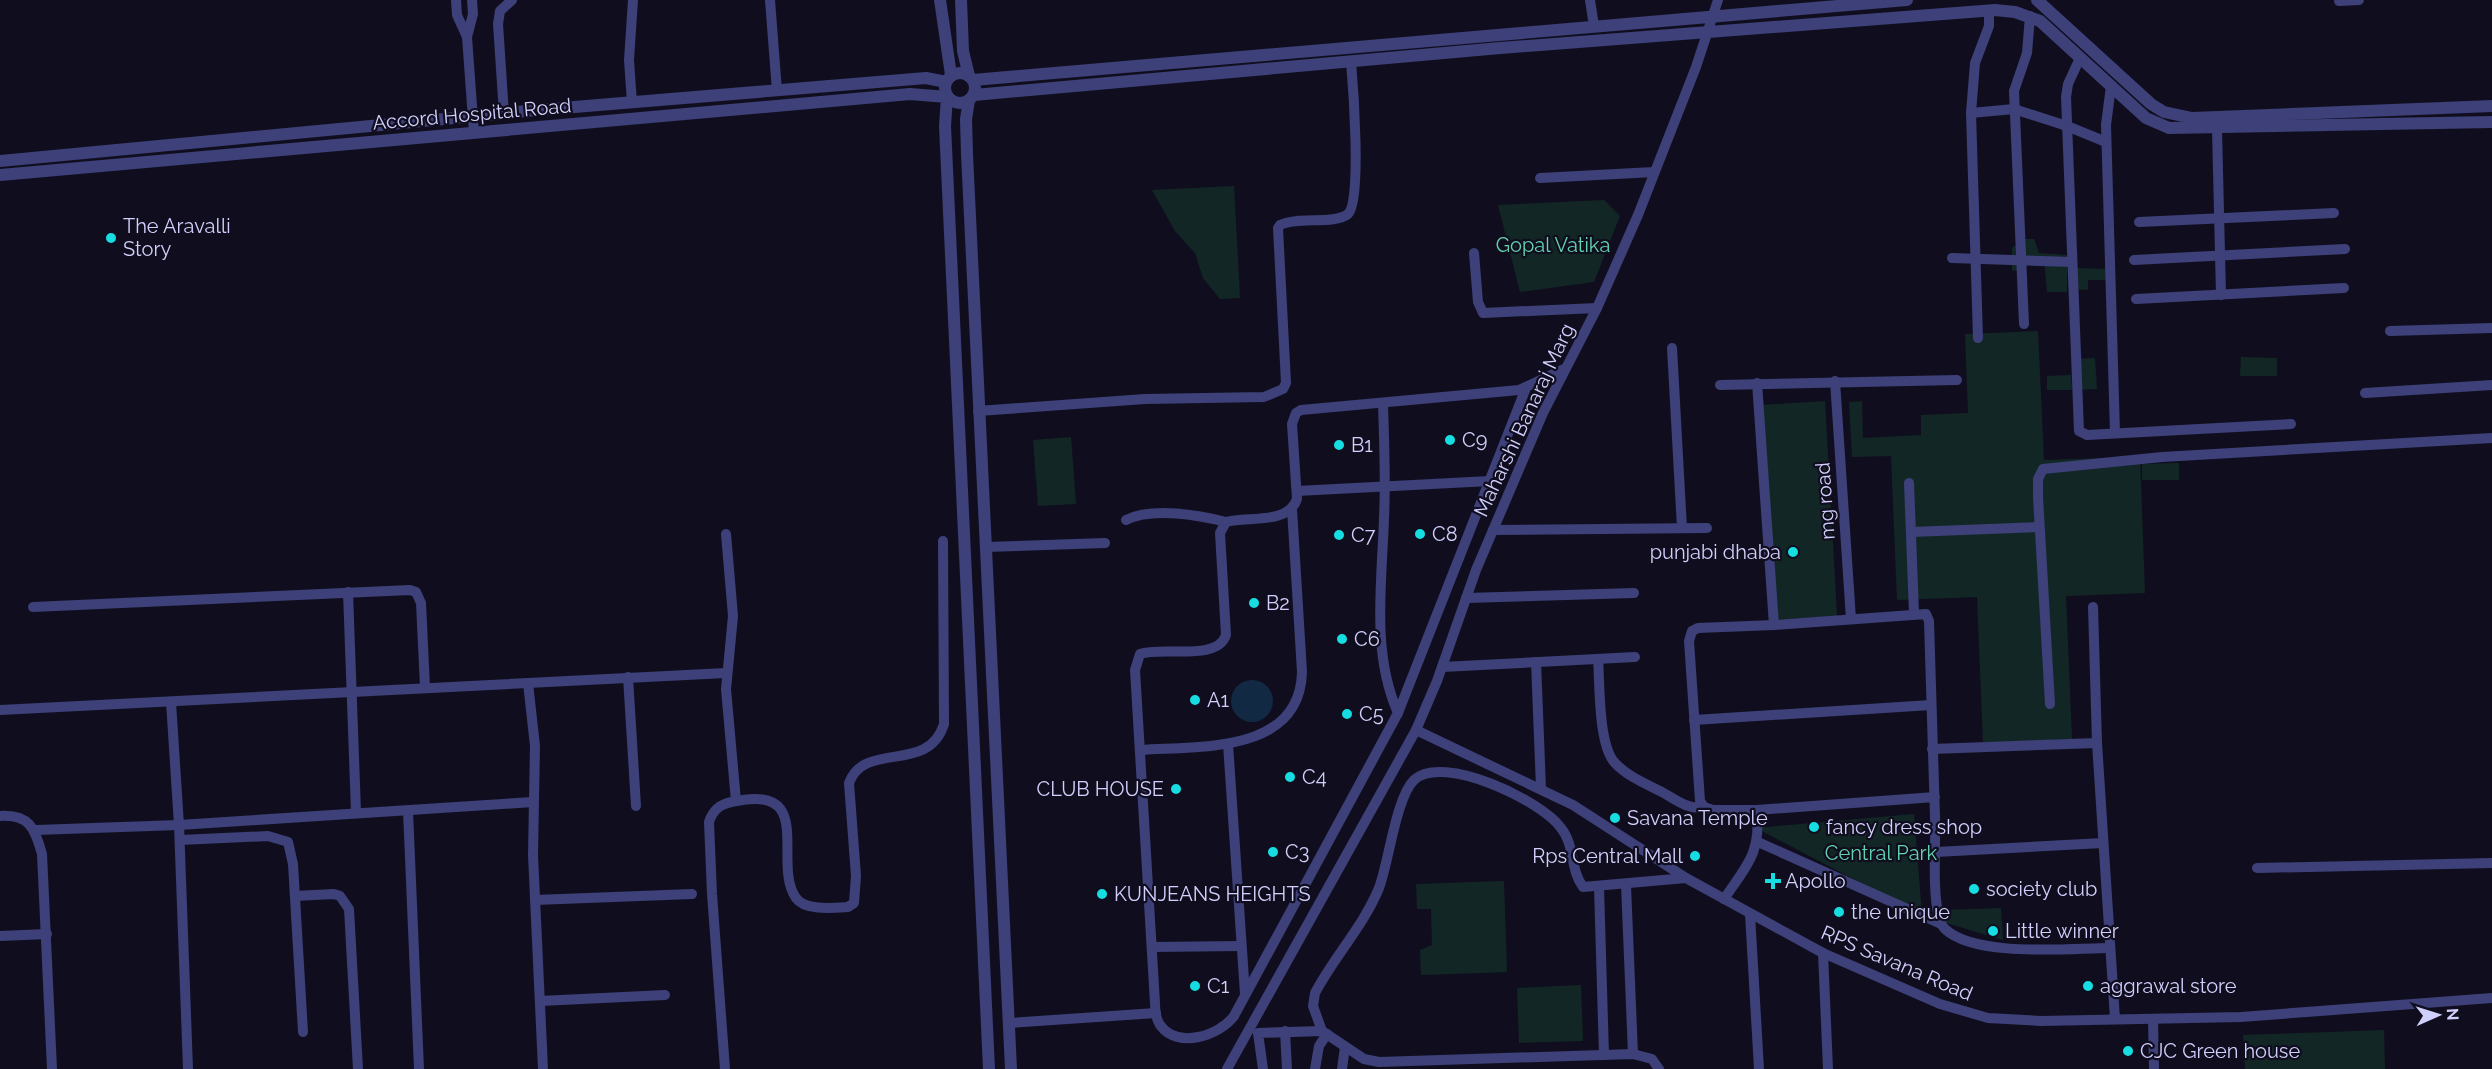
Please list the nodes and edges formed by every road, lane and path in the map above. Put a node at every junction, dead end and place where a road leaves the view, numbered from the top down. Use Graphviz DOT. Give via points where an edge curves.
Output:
graph roads {
  1 [pos="456,0"];
  2 [pos="472,0"];
  3 [pos="512,0"];
  4 [pos="633,0"];
  5 [pos="770,0"];
  6 [pos="940,0"];
  7 [pos="961,0"];
  8 [pos="1590,0"];
  9 [pos="1718,0"];
  10 [pos="1907,0"];
  11 [pos="2037,0"];
  12 [pos="2359,0"];
  13 [pos="2339,1"];
  14 [pos="1989,10"];
  15 [pos="1712,16"];
  16 [pos="2030,16"];
  17 [pos="1594,26"];
  18 [pos="1707,32"];
  19 [pos="467,37"];
  20 [pos="2080,58"];
  21 [pos="1351,62"];
  22 [pos="949,78"];
  23 [pos="971,78"];
  24 [pos="2111,86"];
  25 [pos="777,91"];
  26 [pos="947,97"];
  27 [pos="971,97"];
  28 [pos="632,103"];
  29 [pos="2492,106"];
  30 [pos="2014,109"];
  31 [pos="1971,113"];
  32 [pos="504,114"];
  33 [pos="473,117"];
  34 [pos="2492,122"];
  35 [pos="2067,126"];
  36 [pos="2217,129"];
  37 [pos="474,133"];
  38 [pos="2106,142"];
  39 [pos="0,161"];
  40 [pos="1654,172"];
  41 [pos="0,175"];
  42 [pos="1540,178"];
  43 [pos="2334,213"];
  44 [pos="2219,218"];
  45 [pos="2139,222"];
  46 [pos="2345,249"];
  47 [pos="1474,253"];
  48 [pos="2220,255"];
  49 [pos="1976,257"];
  50 [pos="1952,258"];
  51 [pos="2021,260"];
  52 [pos="2134,260"];
  53 [pos="2072,262"];
  54 [pos="2344,288"];
  55 [pos="2221,295"];
  56 [pos="2136,299"];
  57 [pos="1597,308"];
  58 [pos="2024,324"];
  59 [pos="2492,328"];
  60 [pos="2390,331"];
  61 [pos="1978,338"];
  62 [pos="1672,348"];
  63 [pos="1564,369"];
  64 [pos="1957,380"];
  65 [pos="1835,381"];
  66 [pos="1757,383"];
  67 [pos="1720,385"];
  68 [pos="2492,385"];
  69 [pos="1526,388"];
  70 [pos="2365,393"];
  71 [pos="1383,403"];
  72 [pos="978,411"];
  73 [pos="2290,424"];
  74 [pos="2115,433"];
  75 [pos="2492,438"];
  76 [pos="1490,481"];
  77 [pos="1909,483"];
  78 [pos="1385,485"];
  79 [pos="1297,491"];
  80 [pos="1292,509"];
  81 [pos="1126,520"];
  82 [pos="1226,522"];
  83 [pos="2039,527"];
  84 [pos="1682,528"];
  85 [pos="1707,528"];
  86 [pos="1493,530"];
  87 [pos="1911,532"];
  88 [pos="726,534"];
  89 [pos="943,542"];
  90 [pos="1105,543"];
  91 [pos="985,547"];
  92 [pos="348,592"];
  93 [pos="1634,593"];
  94 [pos="1466,598"];
  95 [pos="33,607"];
  96 [pos="2093,608"];
  97 [pos="1914,613"];
  98 [pos="1851,619"];
  99 [pos="1774,625"];
  100 [pos="1635,657"];
  101 [pos="1598,659"];
  102 [pos="1536,662"];
  103 [pos="1442,667"];
  104 [pos="726,673"];
  105 [pos="628,677"];
  106 [pos="528,683"];
  107 [pos="425,687"];
  108 [pos="352,691"];
  109 [pos="171,702"];
  110 [pos="2050,704"];
  111 [pos="1931,705"];
  112 [pos="0,710"];
  113 [pos="1398,713"];
  114 [pos="1694,720"];
  115 [pos="1416,730"];
  116 [pos="2097,743"];
  117 [pos="1228,744"];
  118 [pos="1932,749"];
  119 [pos="1141,750"];
  120 [pos="1541,788"];
  121 [pos="1935,797"];
  122 [pos="736,801"];
  123 [pos="533,802"];
  124 [pos="636,806"];
  125 [pos="1704,807"];
  126 [pos="1757,810"];
  127 [pos="408,811"];
  128 [pos="356,813"];
  129 [pos="0,816"];
  130 [pos="179,825"];
  131 [pos="36,830"];
  132 [pos="180,840"];
  133 [pos="1758,842"];
  134 [pos="2103,843"];
  135 [pos="1936,852"];
  136 [pos="2492,863"];
  137 [pos="2257,868"];
  138 [pos="1686,878"];
  139 [pos="1626,885"];
  140 [pos="1599,887"];
  141 [pos="692,894"];
  142 [pos="295,896"];
  143 [pos="1724,899"];
  144 [pos="535,900"];
  145 [pos="1750,914"];
  146 [pos="1941,924"];
  147 [pos="47,934"];
  148 [pos="0,936"];
  149 [pos="1240,946"];
  150 [pos="1153,947"];
  151 [pos="2110,948"];
  152 [pos="1823,953"];
  153 [pos="1245,994"];
  154 [pos="665,995"];
  155 [pos="2492,998"];
  156 [pos="540,1001"];
  157 [pos="1156,1013"];
  158 [pos="2153,1018"];
  159 [pos="2115,1019"];
  160 [pos="1009,1023"];
  161 [pos="1285,1031"];
  162 [pos="303,1032"];
  163 [pos="1324,1033"];
  164 [pos="1345,1047"];
  165 [pos="1633,1054"];
  166 [pos="1604,1055"];
  167 [pos="1371,1065"];
  168 [pos="1475,1065"];
  169 [pos="52,1069"];
  170 [pos="188,1069"];
  171 [pos="358,1069"];
  172 [pos="419,1069"];
  173 [pos="543,1069"];
  174 [pos="725,1069"];
  175 [pos="989,1069"];
  176 [pos="1011,1069"];
  177 [pos="1227,1069"];
  178 [pos="1263,1069"];
  179 [pos="1287,1069"];
  180 [pos="1315,1069"];
  181 [pos="1342,1069"];
  182 [pos="1659,1069"];
  183 [pos="1759,1069"];
  184 [pos="1828,1069"];
  185 [pos="2154,1069"];
  1 -- 19 [label="street" via="457,15"];
  2 -- 19 [label="street"];
  3 -- 32 [label="street" via="500,11 498,24"];
  4 -- 28 [label="street" via="629,60"];
  5 -- 25 [label="street"];
  6 -- 22 [label="street"];
  7 -- 23 [label="street" via="963,51"];
  8 -- 17 [label="street"];
  9 -- 15 [label="street, Maharshi Banaraj Marg"];
  10 -- 15 [label="street"];
  11 -- 29 [label="street" via="2151,104 2178,116"];
  12 -- 13 [label="street"];
  14 -- 16 [label="street"];
  14 -- 18 [label="street"];
  14 -- 31 [label="street" via="1988,31 1975,63"];
  15 -- 17 [label="street"];
  15 -- 18 [label="street, Maharshi Banaraj Marg"];
  16 -- 20 [label="street"];
  16 -- 30 [label="street" via="2027,53 2014,91"];
  17 -- 23 [label="street"];
  18 -- 21 [label="street"];
  18 -- 40 [label="street, Maharshi Banaraj Marg"];
  19 -- 33 [label="street"];
  20 -- 24 [label="street"];
  20 -- 35 [label="street" via="2068,84"];
  21 -- 27 [label="street"];
  21 -- 72 [label="street" via="1355,161 1351,209 1343,216 1293,221 1278,228 1286,383 1283,389 1264,397 1145,399"];
  22 -- 23 [label="street" via="961,72"];
  22 -- 25 [label="street"];
  22 -- 26 [label="street"];
  23 -- 27 [label="street"];
  24 -- 36 [label="street" via="2157,124 2183,130"];
  24 -- 38 [label="street"];
  25 -- 28 [label="street"];
  26 -- 27 [label="street" via="958,103"];
  26 -- 37 [label="street, Accord Hospital Road" via="910,94"];
  26 -- 175 [label="street" via="944,116"];
  27 -- 72 [label="street" via="967,143"];
  28 -- 32 [label="street"];
  30 -- 31 [label="street"];
  30 -- 35 [label="street"];
  30 -- 51 [label="street"];
  31 -- 49 [label="street"];
  32 -- 33 [label="street"];
  33 -- 37 [label="street"];
  33 -- 39 [label="street"];
  34 -- 36 [label="street"];
  35 -- 38 [label="street"];
  35 -- 53 [label="street"];
  36 -- 44 [label="street"];
  37 -- 41 [label="street, Accord Hospital Road"];
  38 -- 74 [label="street"];
  40 -- 42 [label="street"];
  40 -- 57 [label="street, Maharshi Banaraj Marg"];
  43 -- 44 [label="street"];
  44 -- 45 [label="street"];
  44 -- 48 [label="street"];
  46 -- 48 [label="street"];
  47 -- 57 [label="street" via="1478,302 1483,313"];
  48 -- 52 [label="street"];
  48 -- 55 [label="street"];
  49 -- 50 [label="street"];
  49 -- 51 [label="street"];
  49 -- 61 [label="street"];
  51 -- 53 [label="street"];
  51 -- 58 [label="street"];
  53 -- 74 [label="street" via="2079,431 2087,435"];
  54 -- 55 [label="street"];
  55 -- 56 [label="street"];
  57 -- 63 [label="street, Maharshi Banaraj Marg"];
  59 -- 60 [label="street"];
  62 -- 84 [label="street"];
  63 -- 69 [label="street"];
  63 -- 86 [label="street, Maharshi Banaraj Marg"];
  64 -- 65 [label="street"];
  65 -- 66 [label="street"];
  65 -- 98 [label="street, mg road"];
  66 -- 67 [label="street"];
  66 -- 99 [label="street"];
  68 -- 70 [label="street"];
  69 -- 71 [label="street"];
  69 -- 76 [label="street"];
  71 -- 78 [label="street"];
  71 -- 79 [label="street" via="1296,413 1292,424"];
  72 -- 91 [label="street"];
  73 -- 74 [label="street"];
  75 -- 83 [label="street" via="2047,466 2038,479"];
  76 -- 78 [label="street"];
  76 -- 113 [label="street"];
  77 -- 87 [label="street"];
  78 -- 79 [label="street"];
  78 -- 113 [label="street" via="1381,647 1389,693"];
  79 -- 80 [label="street"];
  80 -- 82 [label="street" via="1282,515"];
  80 -- 117 [label="street" via="1302,672 1299,694 1292,710 1279,724 1242,742"];
  81 -- 82 [label="street" via="1141,515 1190,514"];
  82 -- 119 [label="street" via="1219,541 1226,635 1223,643 1211,650 1140,654 1135,670"];
  83 -- 87 [label="street"];
  83 -- 110 [label="street"];
  84 -- 85 [label="street"];
  84 -- 86 [label="street"];
  86 -- 94 [label="street, Maharshi Banaraj Marg"];
  87 -- 97 [label="street"];
  88 -- 104 [label="street" via="733,616"];
  89 -- 122 [label="street" via="944,724 933,746 863,765 854,771 849,783 856,876 854,903 833,908 801,903 790,883 783,812 776,804 762,800"];
  90 -- 91 [label="street"];
  91 -- 160 [label="street"];
  92 -- 95 [label="street"];
  92 -- 107 [label="street" via="416,592 421,603"];
  92 -- 108 [label="street"];
  93 -- 94 [label="street"];
  94 -- 103 [label="street, Maharshi Banaraj Marg"];
  96 -- 116 [label="street"];
  97 -- 98 [label="street"];
  97 -- 111 [label="street" via="1926,614 1929,621"];
  98 -- 99 [label="street"];
  99 -- 114 [label="street" via="1692,631 1689,640"];
  100 -- 101 [label="street"];
  101 -- 102 [label="street"];
  101 -- 125 [label="street" via="1604,736 1611,758 1627,773 1678,801"];
  102 -- 103 [label="street"];
  102 -- 120 [label="street"];
  103 -- 115 [label="street, Maharshi Banaraj Marg"];
  104 -- 105 [label="street"];
  104 -- 122 [label="street"];
  105 -- 106 [label="street"];
  105 -- 124 [label="street"];
  106 -- 107 [label="street"];
  106 -- 123 [label="street" via="535,746"];
  107 -- 108 [label="street"];
  108 -- 109 [label="street"];
  108 -- 128 [label="street"];
  109 -- 112 [label="street"];
  109 -- 130 [label="street"];
  111 -- 114 [label="street"];
  111 -- 118 [label="street"];
  113 -- 153 [label="street"];
  114 -- 125 [label="street" via="1700,801"];
  115 -- 120 [label="street, RPS Savana Road"];
  115 -- 177 [label="street, Maharshi Banaraj Marg"];
  116 -- 118 [label="street"];
  116 -- 134 [label="street"];
  117 -- 119 [label="street"];
  117 -- 149 [label="street"];
  118 -- 121 [label="street"];
  119 -- 150 [label="street"];
  120 -- 138 [label="street, RPS Savana Road"];
  121 -- 126 [label="street"];
  121 -- 135 [label="street"];
  122 -- 174 [label="street" via="719,806 709,822"];
  123 -- 127 [label="street"];
  123 -- 144 [label="street"];
  125 -- 126 [label="street"];
  126 -- 133 [label="street"];
  127 -- 128 [label="street"];
  127 -- 172 [label="street"];
  128 -- 130 [label="street"];
  129 -- 131 [label="street" via="21,817"];
  130 -- 131 [label="street"];
  130 -- 132 [label="street"];
  131 -- 147 [label="street" via="42,854"];
  132 -- 142 [label="street" via="281,838 292,851"];
  132 -- 170 [label="street"];
  133 -- 143 [label="street"];
  133 -- 146 [label="street"];
  134 -- 135 [label="street"];
  134 -- 151 [label="street"];
  135 -- 146 [label="street"];
  136 -- 137 [label="street"];
  138 -- 139 [label="street"];
  138 -- 143 [label="street, RPS Savana Road"];
  139 -- 140 [label="street"];
  139 -- 165 [label="street"];
  140 -- 163 [label="street" via="1583,887 1580,883 1570,842 1549,813 1509,791 1467,777 1448,773 1419,777 1406,790 1379,889 1315,993 1313,1006"];
  140 -- 166 [label="street"];
  141 -- 144 [label="street"];
  142 -- 162 [label="street"];
  142 -- 171 [label="street" via="334,894 349,909"];
  143 -- 145 [label="street, RPS Savana Road"];
  144 -- 156 [label="street"];
  145 -- 152 [label="street, RPS Savana Road"];
  145 -- 183 [label="street"];
  146 -- 151 [label="street" via="1967,940 2005,948"];
  147 -- 148 [label="street"];
  147 -- 169 [label="street"];
  149 -- 150 [label="street"];
  149 -- 153 [label="street"];
  150 -- 157 [label="street"];
  151 -- 159 [label="street"];
  152 -- 159 [label="street, RPS Savana Road" via="1940,1004 1988,1018"];
  152 -- 184 [label="street"];
  153 -- 157 [label="street" via="1228,1024 1207,1036 1167,1032 1158,1023"];
  154 -- 156 [label="street"];
  155 -- 158 [label="street, RPS Savana Road" via="2241,1017"];
  156 -- 173 [label="street"];
  157 -- 160 [label="street"];
  158 -- 159 [label="street, RPS Savana Road"];
  158 -- 185 [label="street"];
  160 -- 176 [label="street"];
  161 -- 163 [label="street"];
  161 -- 178 [label="street" via="1258,1032"];
  161 -- 179 [label="street"];
  163 -- 164 [label="street"];
  163 -- 180 [label="street"];
  164 -- 167 [label="street"];
  164 -- 181 [label="street"];
  165 -- 166 [label="street"];
  165 -- 182 [label="street" via="1652,1059"];
  166 -- 168 [label="street"];
  167 -- 168 [label="street"];
}
